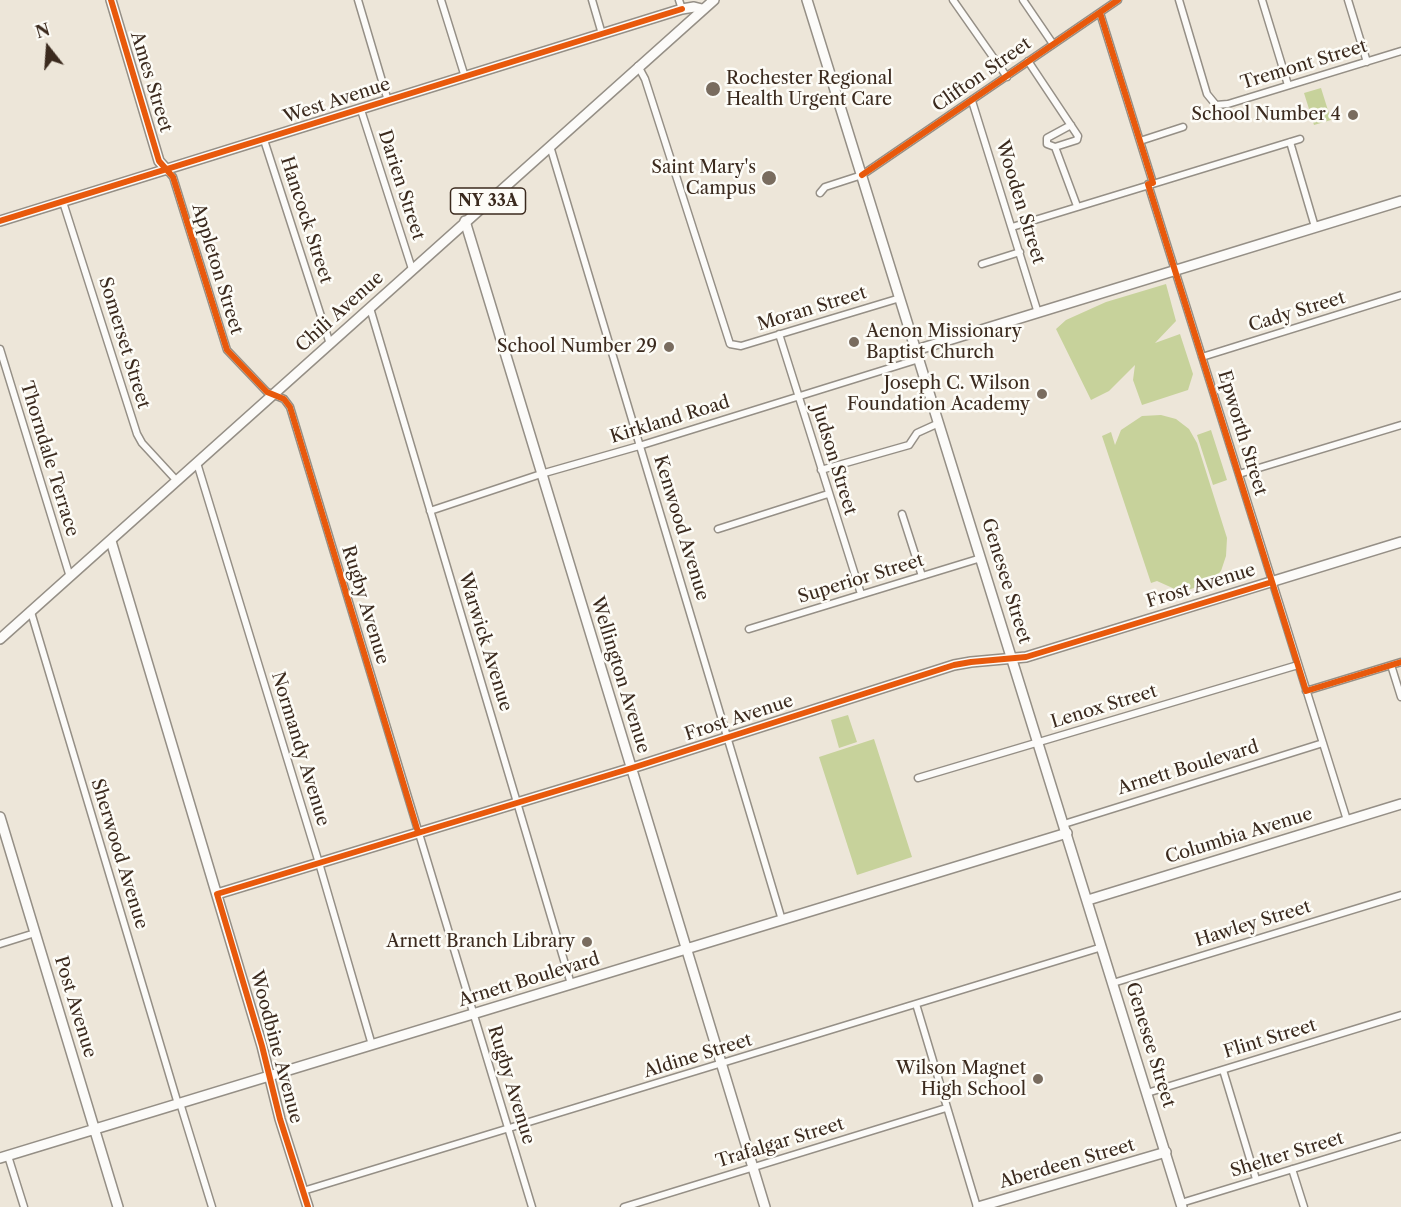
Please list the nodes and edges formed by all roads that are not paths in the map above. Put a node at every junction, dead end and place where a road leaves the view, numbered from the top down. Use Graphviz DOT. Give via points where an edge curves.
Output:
graph roads {
  1 [pos="111,0"];
  2 [pos="358,0"];
  3 [pos="441,0"];
  4 [pos="592,0"];
  5 [pos="714,0"];
  6 [pos="807,0"];
  7 [pos="953,0"];
  8 [pos="1023,0"];
  9 [pos="1118,0"];
  10 [pos="1179,0"];
  11 [pos="1262,0"];
  12 [pos="1348,0"];
  13 [pos="681,5"];
  14 [pos="702,9"];
  15 [pos="1100,13"];
  16 [pos="602,34"];
  17 [pos="1053,44"];
  18 [pos="1401,51"];
  19 [pos="1028,61"];
  20 [pos="1367,62"];
  21 [pos="638,66"];
  22 [pos="465,77"];
  23 [pos="1007,77"];
  24 [pos="1288,86"];
  25 [pos="388,101"];
  26 [pos="972,101"];
  27 [pos="361,110"];
  28 [pos="1071,125"];
  29 [pos="1183,127"];
  30 [pos="1300,139"];
  31 [pos="264,140"];
  32 [pos="1140,141"];
  33 [pos="1290,142"];
  34 [pos="550,146"];
  35 [pos="1055,147"];
  36 [pos="167,170"];
  37 [pos="862,175"];
  38 [pos="1151,183"];
  39 [pos="820,193"];
  40 [pos="1401,201"];
  41 [pos="63,202"];
  42 [pos="1077,206"];
  43 [pos="465,221"];
  44 [pos="0,222"];
  45 [pos="1012,227"];
  46 [pos="1315,227"];
  47 [pos="1020,252"];
  48 [pos="982,264"];
  49 [pos="412,269"];
  50 [pos="1175,270"];
  51 [pos="1401,296"];
  52 [pos="900,298"];
  53 [pos="370,308"];
  54 [pos="1038,313"];
  55 [pos="779,334"];
  56 [pos="330,344"];
  57 [pos="0,349"];
  58 [pos="918,355"];
  59 [pos="1202,357"];
  60 [pos="274,393"];
  61 [pos="798,396"];
  62 [pos="939,423"];
  63 [pos="1401,425"];
  64 [pos="639,446"];
  65 [pos="197,463"];
  66 [pos="821,470"];
  67 [pos="541,474"];
  68 [pos="1239,474"];
  69 [pos="177,481"];
  70 [pos="828,494"];
  71 [pos="430,511"];
  72 [pos="902,513"];
  73 [pos="718,529"];
  74 [pos="111,541"];
  75 [pos="1401,542"];
  76 [pos="981,558"];
  77 [pos="922,576"];
  78 [pos="70,577"];
  79 [pos="1272,582"];
  80 [pos="861,594"];
  81 [pos="31,612"];
  82 [pos="749,629"];
  83 [pos="0,639"];
  84 [pos="1012,658"];
  85 [pos="1401,662"];
  86 [pos="1298,664"];
  87 [pos="1391,665"];
  88 [pos="1306,690"];
  89 [pos="1401,697"];
  90 [pos="728,736"];
  91 [pos="1038,742"];
  92 [pos="1323,743"];
  93 [pos="632,768"];
  94 [pos="918,778"];
  95 [pos="518,802"];
  96 [pos="1401,804"];
  97 [pos="1347,820"];
  98 [pos="1,822"];
  99 [pos="1065,829"];
  100 [pos="418,832"];
  101 [pos="319,863"];
  102 [pos="217,894"];
  103 [pos="1401,895"];
  104 [pos="1088,900"];
  105 [pos="782,920"];
  106 [pos="35,933"];
  107 [pos="0,944"];
  108 [pos="1102,947"];
  109 [pos="686,950"];
  110 [pos="1113,983"];
  111 [pos="571,984"];
  112 [pos="916,1004"];
  113 [pos="474,1014"];
  114 [pos="1401,1015"];
  115 [pos="372,1045"];
  116 [pos="721,1064"];
  117 [pos="1223,1070"];
  118 [pos="269,1076"];
  119 [pos="1147,1093"];
  120 [pos="179,1104"];
  121 [pos="946,1108"];
  122 [pos="94,1129"];
  123 [pos="509,1130"];
  124 [pos="1401,1136"];
  125 [pos="1166,1152"];
  126 [pos="4,1157"];
  127 [pos="753,1167"];
  128 [pos="1292,1169"];
  129 [pos="1256,1179"];
  130 [pos="303,1191"];
  131 [pos="1182,1205"];
  132 [pos="24,1207"];
  133 [pos="118,1207"];
  134 [pos="212,1207"];
  135 [pos="308,1207"];
  136 [pos="532,1207"];
  137 [pos="624,1207"];
  138 [pos="765,1207"];
  139 [pos="978,1207"];
  140 [pos="1304,1207"];
  1 -- 36 [label="street, Ames Street" via="159,162"];
  2 -- 25 [label="street"];
  3 -- 22 [label="street"];
  4 -- 16 [label="street"];
  5 -- 14 [label="street, Chili Avenue"];
  6 -- 37 [label="street, Genesee Street"];
  7 -- 23 [label="street"];
  8 -- 17 [label="street"];
  9 -- 15 [label="street, Clifton Street"];
  10 -- 24 [label="street, Tremont Street" via="1207,94 1216,105"];
  11 -- 24 [label="street"];
  12 -- 20 [label="street"];
  13 -- 14 [label="street, West Avenue"];
  13 -- 16 [label="street, West Avenue"];
  14 -- 21 [label="street, Chili Avenue / NY 33A"];
  15 -- 17 [label="street, Clifton Street"];
  15 -- 32 [label="street, Epworth Street"];
  16 -- 22 [label="street, West Avenue"];
  17 -- 19 [label="street, Clifton Street"];
  18 -- 20 [label="street, Tremont Street"];
  19 -- 23 [label="street, Clifton Street"];
  19 -- 28 [label="street"];
  20 -- 24 [label="street, Tremont Street"];
  21 -- 34 [label="street, Chili Avenue / NY 33A"];
  21 -- 55 [label="street, Moran Street" via="649,89 728,339 733,346 741,346"];
  22 -- 25 [label="street, West Avenue"];
  23 -- 26 [label="street, Clifton Street"];
  25 -- 27 [label="street, West Avenue"];
  26 -- 37 [label="street, Clifton Street"];
  26 -- 45 [label="street, Wooden Street"];
  27 -- 31 [label="street, West Avenue"];
  27 -- 49 [label="street, Darien Street"];
  28 -- 35 [label="street" via="1078,138"];
  28 -- 35 [label="street" via="1047,138 1047,144"];
  29 -- 32 [label="street"];
  30 -- 33 [label="street"];
  31 -- 36 [label="street, West Avenue"];
  31 -- 56 [label="street, Hancock Street"];
  32 -- 38 [label="street, Epworth Street"];
  33 -- 38 [label="street"];
  33 -- 46 [label="street"];
  34 -- 43 [label="street, Chili Avenue / NY 33A"];
  34 -- 64 [label="street, Kenwood Avenue"];
  35 -- 42 [label="street"];
  36 -- 41 [label="street, West Avenue"];
  36 -- 60 [label="street, Appleton Street" via="173,177 227,350 267,392"];
  37 -- 39 [label="street, Clifton Street" via="825,187"];
  37 -- 52 [label="street, Genesee Street"];
  38 -- 42 [label="street"];
  38 -- 50 [label="street, Epworth Street"];
  40 -- 46 [label="street"];
  41 -- 44 [label="street, West Avenue"];
  41 -- 69 [label="street, Somerset Street" via="137,434"];
  42 -- 45 [label="street"];
  43 -- 49 [label="street, Chili Avenue / NY 33A"];
  43 -- 67 [label="street, Wellington Avenue"];
  45 -- 47 [label="street, Wooden Street"];
  46 -- 50 [label="street"];
  47 -- 48 [label="street"];
  47 -- 54 [label="street, Wooden Street"];
  49 -- 53 [label="street, Chili Avenue / NY 33A"];
  50 -- 54 [label="street"];
  50 -- 59 [label="street, Epworth Street"];
  51 -- 59 [label="street, Cady Street"];
  52 -- 55 [label="street, Moran Street"];
  52 -- 58 [label="street, Genesee Street"];
  53 -- 56 [label="street, Chili Avenue / NY 33A"];
  53 -- 71 [label="street, Warwick Avenue"];
  54 -- 58 [label="street"];
  55 -- 61 [label="street, Judson Street"];
  56 -- 60 [label="street, Chili Avenue / NY 33A"];
  57 -- 78 [label="street, Thorndale Terrace"];
  58 -- 61 [label="street, Kirkland Road"];
  58 -- 62 [label="street, Genesee Street"];
  59 -- 68 [label="street, Epworth Street"];
  60 -- 65 [label="street, Chili Avenue / NY 33A"];
  60 -- 100 [label="street, Rugby Avenue" via="290,407"];
  61 -- 64 [label="street, Kirkland Road"];
  61 -- 66 [label="street, Judson Street"];
  62 -- 66 [label="street" via="917,433 909,445"];
  62 -- 76 [label="street, Genesee Street"];
  63 -- 68 [label="street"];
  64 -- 67 [label="street, Kirkland Road"];
  64 -- 90 [label="street, Kenwood Avenue"];
  65 -- 69 [label="street, Chili Avenue / NY 33A"];
  65 -- 101 [label="street, Normandy Avenue"];
  66 -- 70 [label="street, Judson Street"];
  67 -- 71 [label="street, Kirkland Road"];
  67 -- 93 [label="street, Wellington Avenue"];
  68 -- 79 [label="street, Epworth Street"];
  69 -- 74 [label="street, Chili Avenue / NY 33A"];
  70 -- 73 [label="street"];
  70 -- 80 [label="street, Judson Street"];
  71 -- 95 [label="street, Warwick Avenue"];
  72 -- 77 [label="street"];
  74 -- 78 [label="street, Chili Avenue / NY 33A"];
  74 -- 102 [label="street, Woodbine Avenue"];
  75 -- 79 [label="street, Frost Avenue"];
  76 -- 77 [label="street, Superior Street"];
  76 -- 84 [label="street, Genesee Street"];
  77 -- 80 [label="street, Superior Street"];
  78 -- 81 [label="street, Chili Avenue / NY 33A"];
  79 -- 84 [label="street, Frost Avenue" via="1030,656"];
  79 -- 86 [label="street, Epworth Street"];
  80 -- 82 [label="street, Superior Street"];
  81 -- 83 [label="street, Chili Avenue / NY 33A"];
  81 -- 120 [label="street, Sherwood Avenue"];
  84 -- 90 [label="street, Frost Avenue" via="954,665"];
  84 -- 91 [label="street, Genesee Street"];
  85 -- 87 [label="street"];
  86 -- 88 [label="street, Epworth Street"];
  86 -- 91 [label="street, Lenox Street"];
  87 -- 88 [label="street"];
  87 -- 89 [label="street"];
  88 -- 92 [label="street, Epworth Street"];
  90 -- 93 [label="street, Frost Avenue"];
  90 -- 105 [label="street, Kenwood Avenue"];
  91 -- 94 [label="street, Lenox Street"];
  91 -- 99 [label="street, Genesee Street"];
  92 -- 97 [label="street, Epworth Street"];
  92 -- 99 [label="street, Arnett Boulevard"];
  93 -- 95 [label="street, Frost Avenue"];
  93 -- 109 [label="street, Wellington Avenue"];
  95 -- 100 [label="street, Frost Avenue"];
  95 -- 111 [label="street, Warwick Avenue"];
  96 -- 97 [label="street, Columbia Avenue"];
  97 -- 104 [label="street, Columbia Avenue"];
  98 -- 106 [label="street, Post Avenue"];
  99 -- 104 [label="street, Genesee Street"];
  99 -- 105 [label="street, Arnett Boulevard"];
  100 -- 101 [label="street, Frost Avenue"];
  100 -- 113 [label="street, Rugby Avenue"];
  101 -- 102 [label="street, Frost Avenue"];
  101 -- 115 [label="street, Normandy Avenue"];
  102 -- 118 [label="street, Woodbine Avenue"];
  103 -- 110 [label="street, Hawley Street"];
  104 -- 108 [label="street, Genesee Street"];
  105 -- 109 [label="street, Arnett Boulevard"];
  106 -- 107 [label="street"];
  106 -- 122 [label="street, Post Avenue"];
  108 -- 110 [label="street, Genesee Street"];
  108 -- 112 [label="street, Aldine Street"];
  109 -- 111 [label="street, Arnett Boulevard"];
  109 -- 116 [label="street, Wellington Avenue"];
  110 -- 119 [label="street, Genesee Street"];
  111 -- 113 [label="street, Arnett Boulevard"];
  112 -- 116 [label="street, Aldine Street"];
  112 -- 121 [label="street"];
  113 -- 115 [label="street, Arnett Boulevard"];
  113 -- 123 [label="street, Rugby Avenue"];
  114 -- 117 [label="street, Flint Street"];
  115 -- 118 [label="street, Arnett Boulevard"];
  116 -- 123 [label="street, Aldine Street"];
  116 -- 127 [label="street, Wellington Avenue"];
  117 -- 119 [label="street, Flint Street"];
  117 -- 129 [label="street"];
  118 -- 120 [label="street, Arnett Boulevard"];
  118 -- 130 [label="street, Woodbine Avenue"];
  119 -- 125 [label="street, Genesee Street"];
  120 -- 122 [label="street, Arnett Boulevard"];
  120 -- 134 [label="street, Sherwood Avenue"];
  121 -- 127 [label="street, Trafalgar Street"];
  121 -- 139 [label="street"];
  122 -- 126 [label="street, Arnett Boulevard"];
  122 -- 133 [label="street, Post Avenue"];
  123 -- 130 [label="street, Aldine Street"];
  123 -- 136 [label="street, Rugby Avenue"];
  124 -- 128 [label="street, Shelter Street"];
  125 -- 131 [label="street, Genesee Street"];
  125 -- 139 [label="street, Aberdeen Street"];
  126 -- 132 [label="street"];
  127 -- 137 [label="street, Trafalgar Street"];
  127 -- 138 [label="street, Wellington Avenue"];
  128 -- 129 [label="street, Shelter Street"];
  128 -- 140 [label="street"];
  129 -- 131 [label="street, Shelter Street"];
  130 -- 135 [label="street, Woodbine Avenue"];
}
